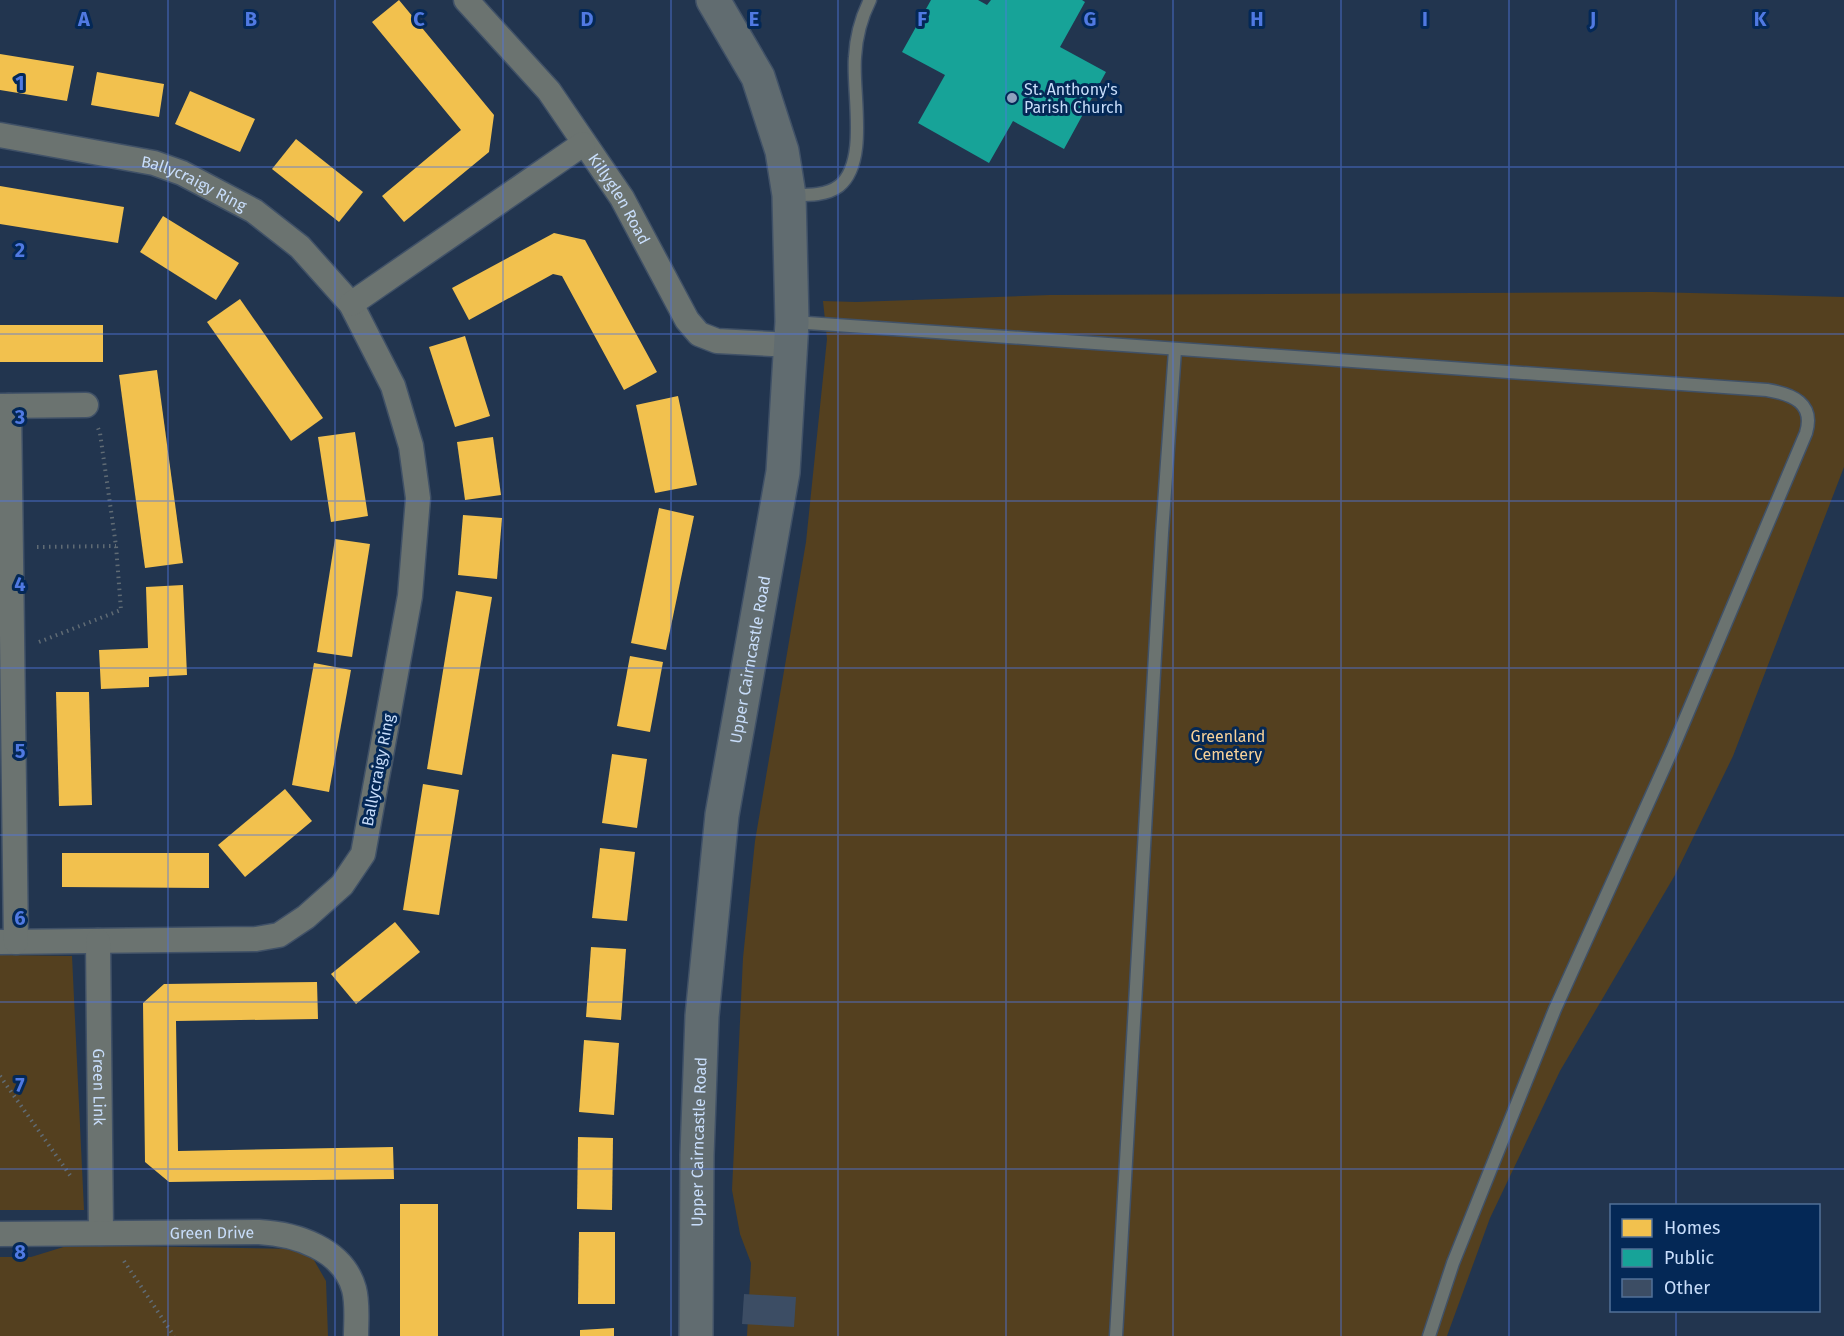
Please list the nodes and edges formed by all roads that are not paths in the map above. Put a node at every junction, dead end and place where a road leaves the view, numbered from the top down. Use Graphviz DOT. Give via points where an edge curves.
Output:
graph roads {
  1 [pos="466,0"];
  2 [pos="713,0"];
  3 [pos="870,0"];
  4 [pos="0,135"];
  5 [pos="583,144"];
  6 [pos="789,195"];
  7 [pos="351,304"];
  8 [pos="792,333"];
  9 [pos="1175,350"];
  10 [pos="86,405"];
  11 [pos="4,406"];
  12 [pos="98,941"];
  13 [pos="8,942"];
  14 [pos="103,1233"];
  15 [pos="0,1234"];
  16 [pos="356,1336"];
  17 [pos="696,1336"];
  18 [pos="1116,1336"];
  19 [pos="1428,1336"];
  1 -- 5 [label="street, Killyglen Road" via="549,91"];
  2 -- 6 [label="street, Upper Cairncastle Road" via="758,77 782,151"];
  3 -- 6 [label="lane" via="857,39 858,138 853,164 844,181 834,189"];
  4 -- 7 [label="street, Ballycraigy Ring" via="153,163 182,173 254,211 300,247"];
  5 -- 7 [label="street"];
  5 -- 8 [label="street, Killyglen Road" via="622,198 696,331 717,341"];
  6 -- 8 [label="street, Upper Cairncastle Road"];
  7 -- 12 [label="street, Ballycraigy Ring" via="393,386 411,446 418,498 410,596 363,854 342,885 279,935 256,939"];
  8 -- 9 [label="lane"];
  8 -- 17 [label="street, Upper Cairncastle Road" via="783,472 722,815 702,1016"];
  9 -- 18 [label="lane"];
  9 -- 19 [label="lane" via="1767,390 1793,397 1802,404 1809,419 1672,750 1555,1009 1453,1263"];
  10 -- 11 [label="street"];
  11 -- 13 [label="street" via="12,645"];
  12 -- 13 [label="street, Ballycraigy Ring"];
  12 -- 14 [label="street, Green Link"];
  14 -- 15 [label="street, Green Drive"];
  14 -- 16 [label="street, Green Drive" via="267,1233 307,1242 330,1256 351,1280"];
}
